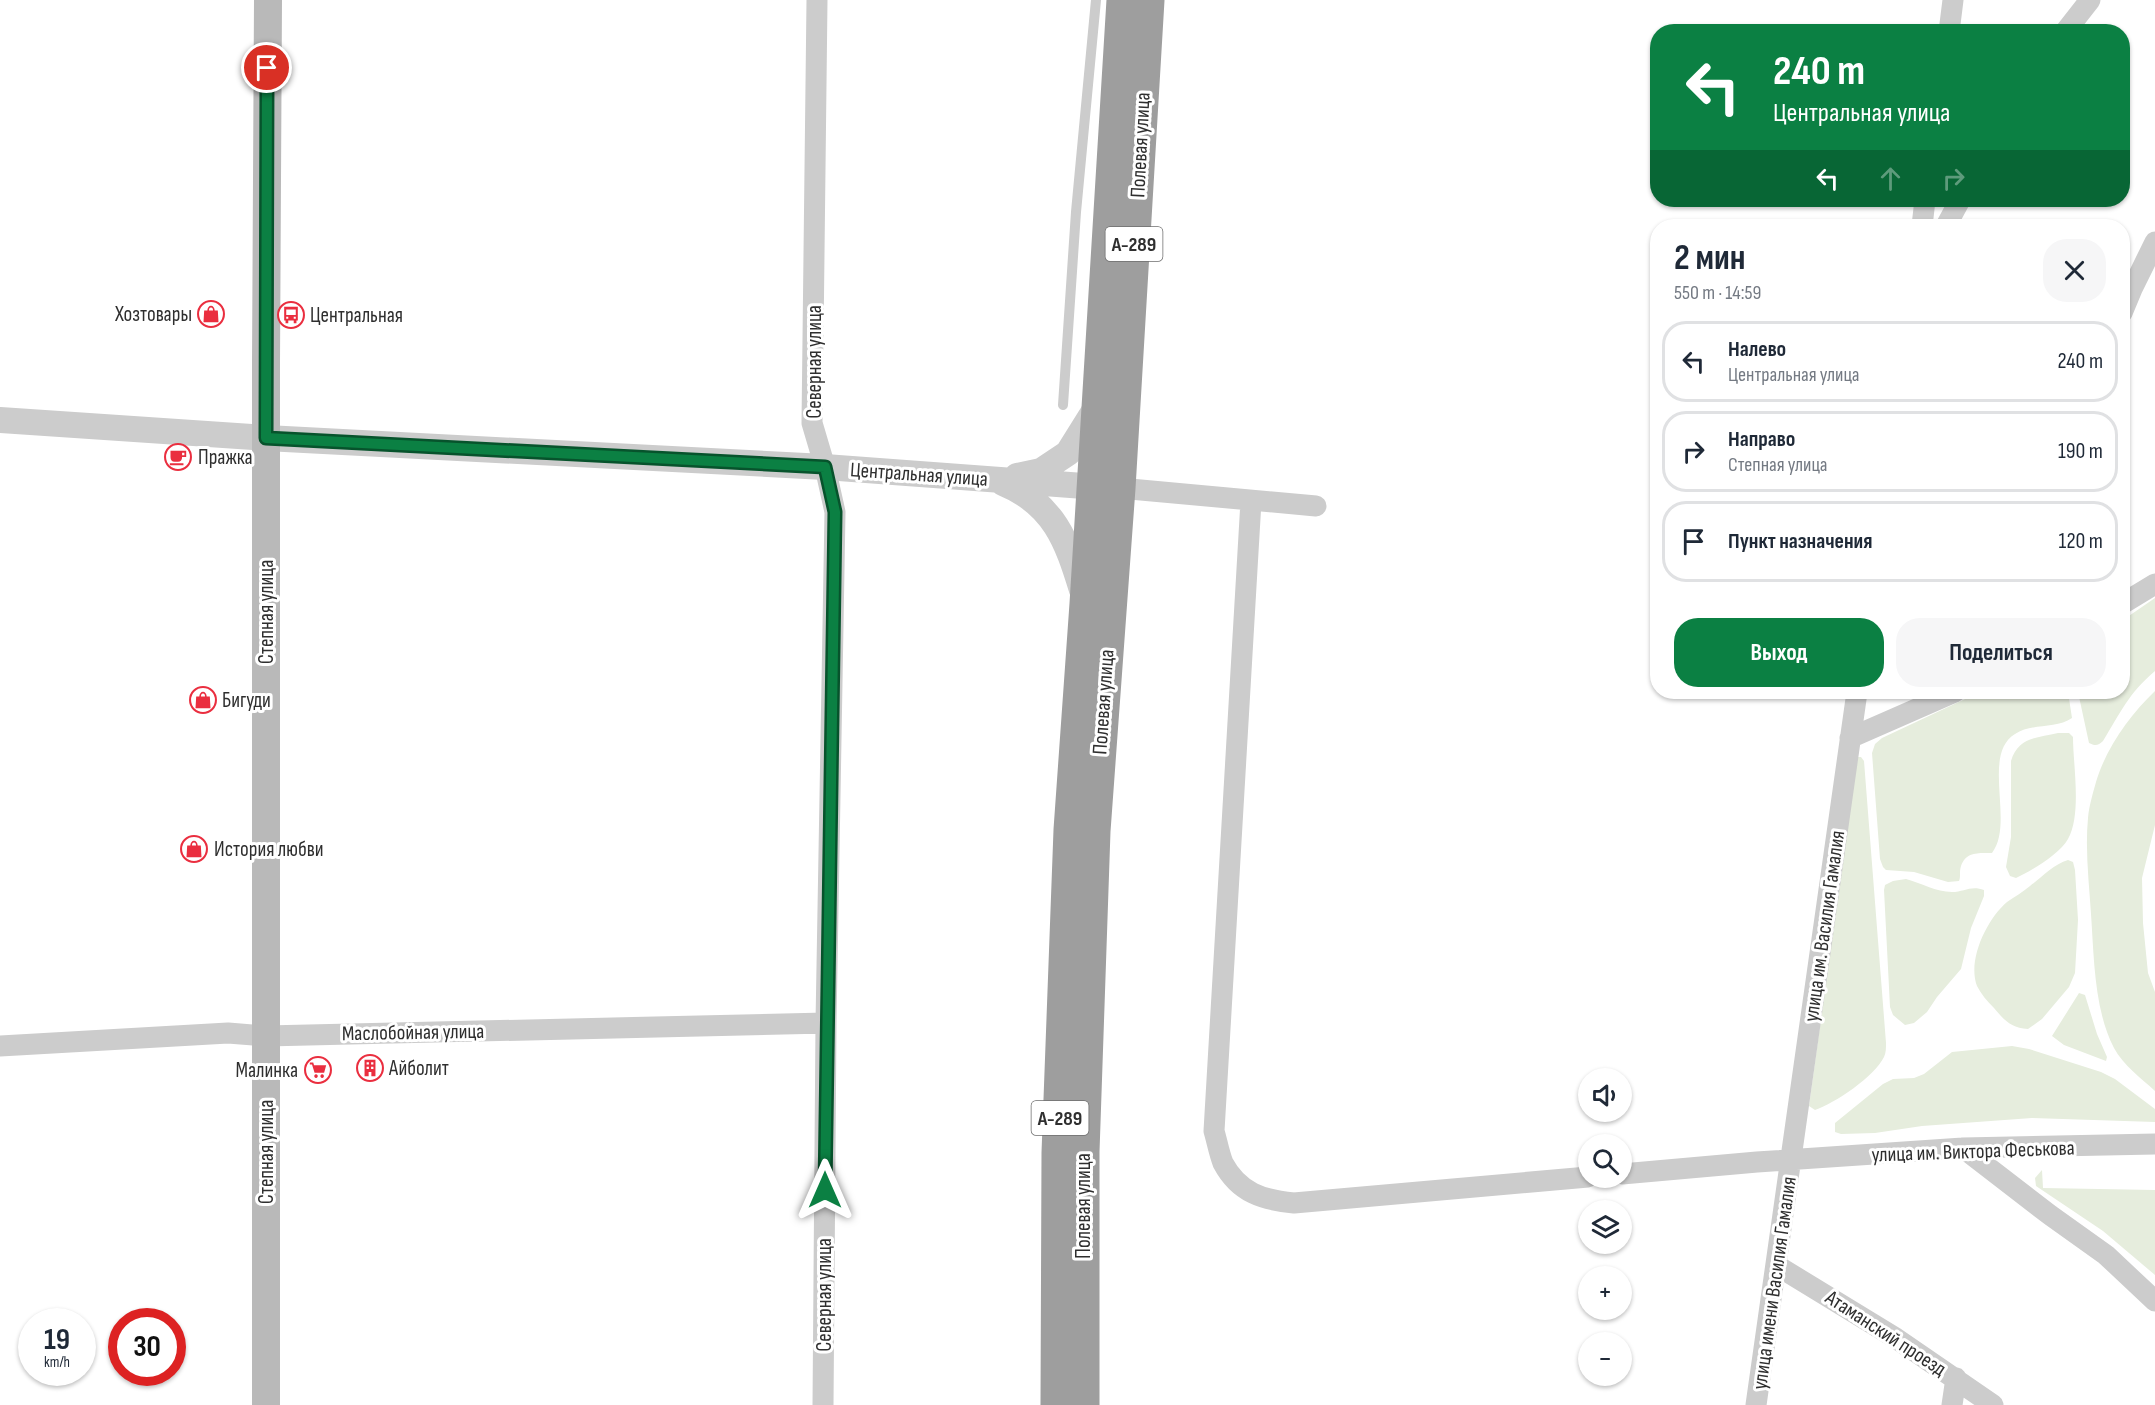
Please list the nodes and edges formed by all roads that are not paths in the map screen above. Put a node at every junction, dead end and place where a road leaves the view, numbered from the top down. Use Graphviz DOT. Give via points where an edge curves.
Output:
graph roads {
  1 [pos="267,0"];
  2 [pos="817,0"];
  3 [pos="1096,0"];
  4 [pos="1123,0"];
  5 [pos="1148,0"];
  6 [pos="1953,0"];
  7 [pos="2090,0"];
  8 [pos="1950,24"];
  9 [pos="2071,24"];
  10 [pos="2155,242"];
  11 [pos="2130,293"];
  12 [pos="1063,405"];
  13 [pos="1099,405"];
  14 [pos="0,420"];
  15 [pos="266,438"];
  16 [pos="825,467"];
  17 [pos="997,480"];
  18 [pos="1106,487"];
  19 [pos="1251,501"];
  20 [pos="1316,506"];
  21 [pos="2155,584"];
  22 [pos="2130,599"];
  23 [pos="1086,604"];
  24 [pos="1856,699"];
  25 [pos="1939,699"];
  26 [pos="1850,738"];
  27 [pos="826,1023"];
  28 [pos="266,1036"];
  29 [pos="0,1046"];
  30 [pos="2155,1144"];
  31 [pos="1963,1148"];
  32 [pos="1792,1160"];
  33 [pos="1632,1173"];
  34 [pos="1578,1178"];
  35 [pos="1776,1265"];
  36 [pos="2155,1301"];
  37 [pos="1956,1378"];
  38 [pos="266,1405"];
  39 [pos="823,1405"];
  40 [pos="1057,1405"];
  41 [pos="1083,1405"];
  42 [pos="1756,1405"];
  43 [pos="1952,1405"];
  44 [pos="1993,1405"];
  1 -- 15 [label="main road, Степная улица"];
  2 -- 16 [label="street, Северная улица" via="812,423"];
  3 -- 12 [label="lane"];
  4 -- 13 [label="highway, Полевая улица / А-289"];
  5 -- 18 [label="highway, Полевая улица / А-289"];
  6 -- 8 [label="street"];
  7 -- 9 [label="street"];
  10 -- 11 [label="street"];
  13 -- 17 [label="street, А-289" via="1068,453 1041,471"];
  13 -- 18 [label="highway, Полевая улица / А-289"];
  14 -- 15 [label="street, Центральная улица"];
  15 -- 16 [label="street, Центральная улица"];
  15 -- 28 [label="main road, Степная улица"];
  16 -- 17 [label="street, Центральная улица"];
  16 -- 27 [label="street, Северная улица" via="835,512"];
  17 -- 18 [label="street, Центральная улица"];
  17 -- 23 [label="street, А-289" via="1019,489 1046,511 1059,528 1070,549"];
  18 -- 19 [label="street"];
  18 -- 23 [label="highway, Полевая улица / А-289"];
  18 -- 41 [label="highway, Полевая улица / А-289" via="1083,1152"];
  19 -- 20 [label="street"];
  19 -- 34 [label="street" via="1214,1131 1223,1163 1242,1187 1267,1200 1294,1203"];
  21 -- 22 [label="street"];
  23 -- 40 [label="highway, Полевая улица / А-289" via="1070,830 1058,1153"];
  24 -- 26 [label="street, улица им. Василия Гамалия"];
  25 -- 26 [label="street"];
  26 -- 32 [label="street, улица им. Василия Гамалия"];
  27 -- 28 [label="street, Маслобойная улица"];
  27 -- 39 [label="street, Северная улица"];
  28 -- 29 [label="street, Маслобойная улица" via="228,1033"];
  28 -- 38 [label="main road, Степная улица"];
  30 -- 31 [label="street, улица им. Виктора Феськова"];
  31 -- 32 [label="street, улица им. Виктора Феськова"];
  31 -- 36 [label="street" via="2106,1255"];
  32 -- 33 [label="street, улица им. Виктора Феськова"];
  32 -- 35 [label="street, улица имени Василия Гамалия"];
  35 -- 37 [label="street, Атаманский проезд"];
  35 -- 42 [label="street, улица имени Василия Гамалия"];
  37 -- 43 [label="street"];
  37 -- 44 [label="street, Атаманский проезд"];
}
